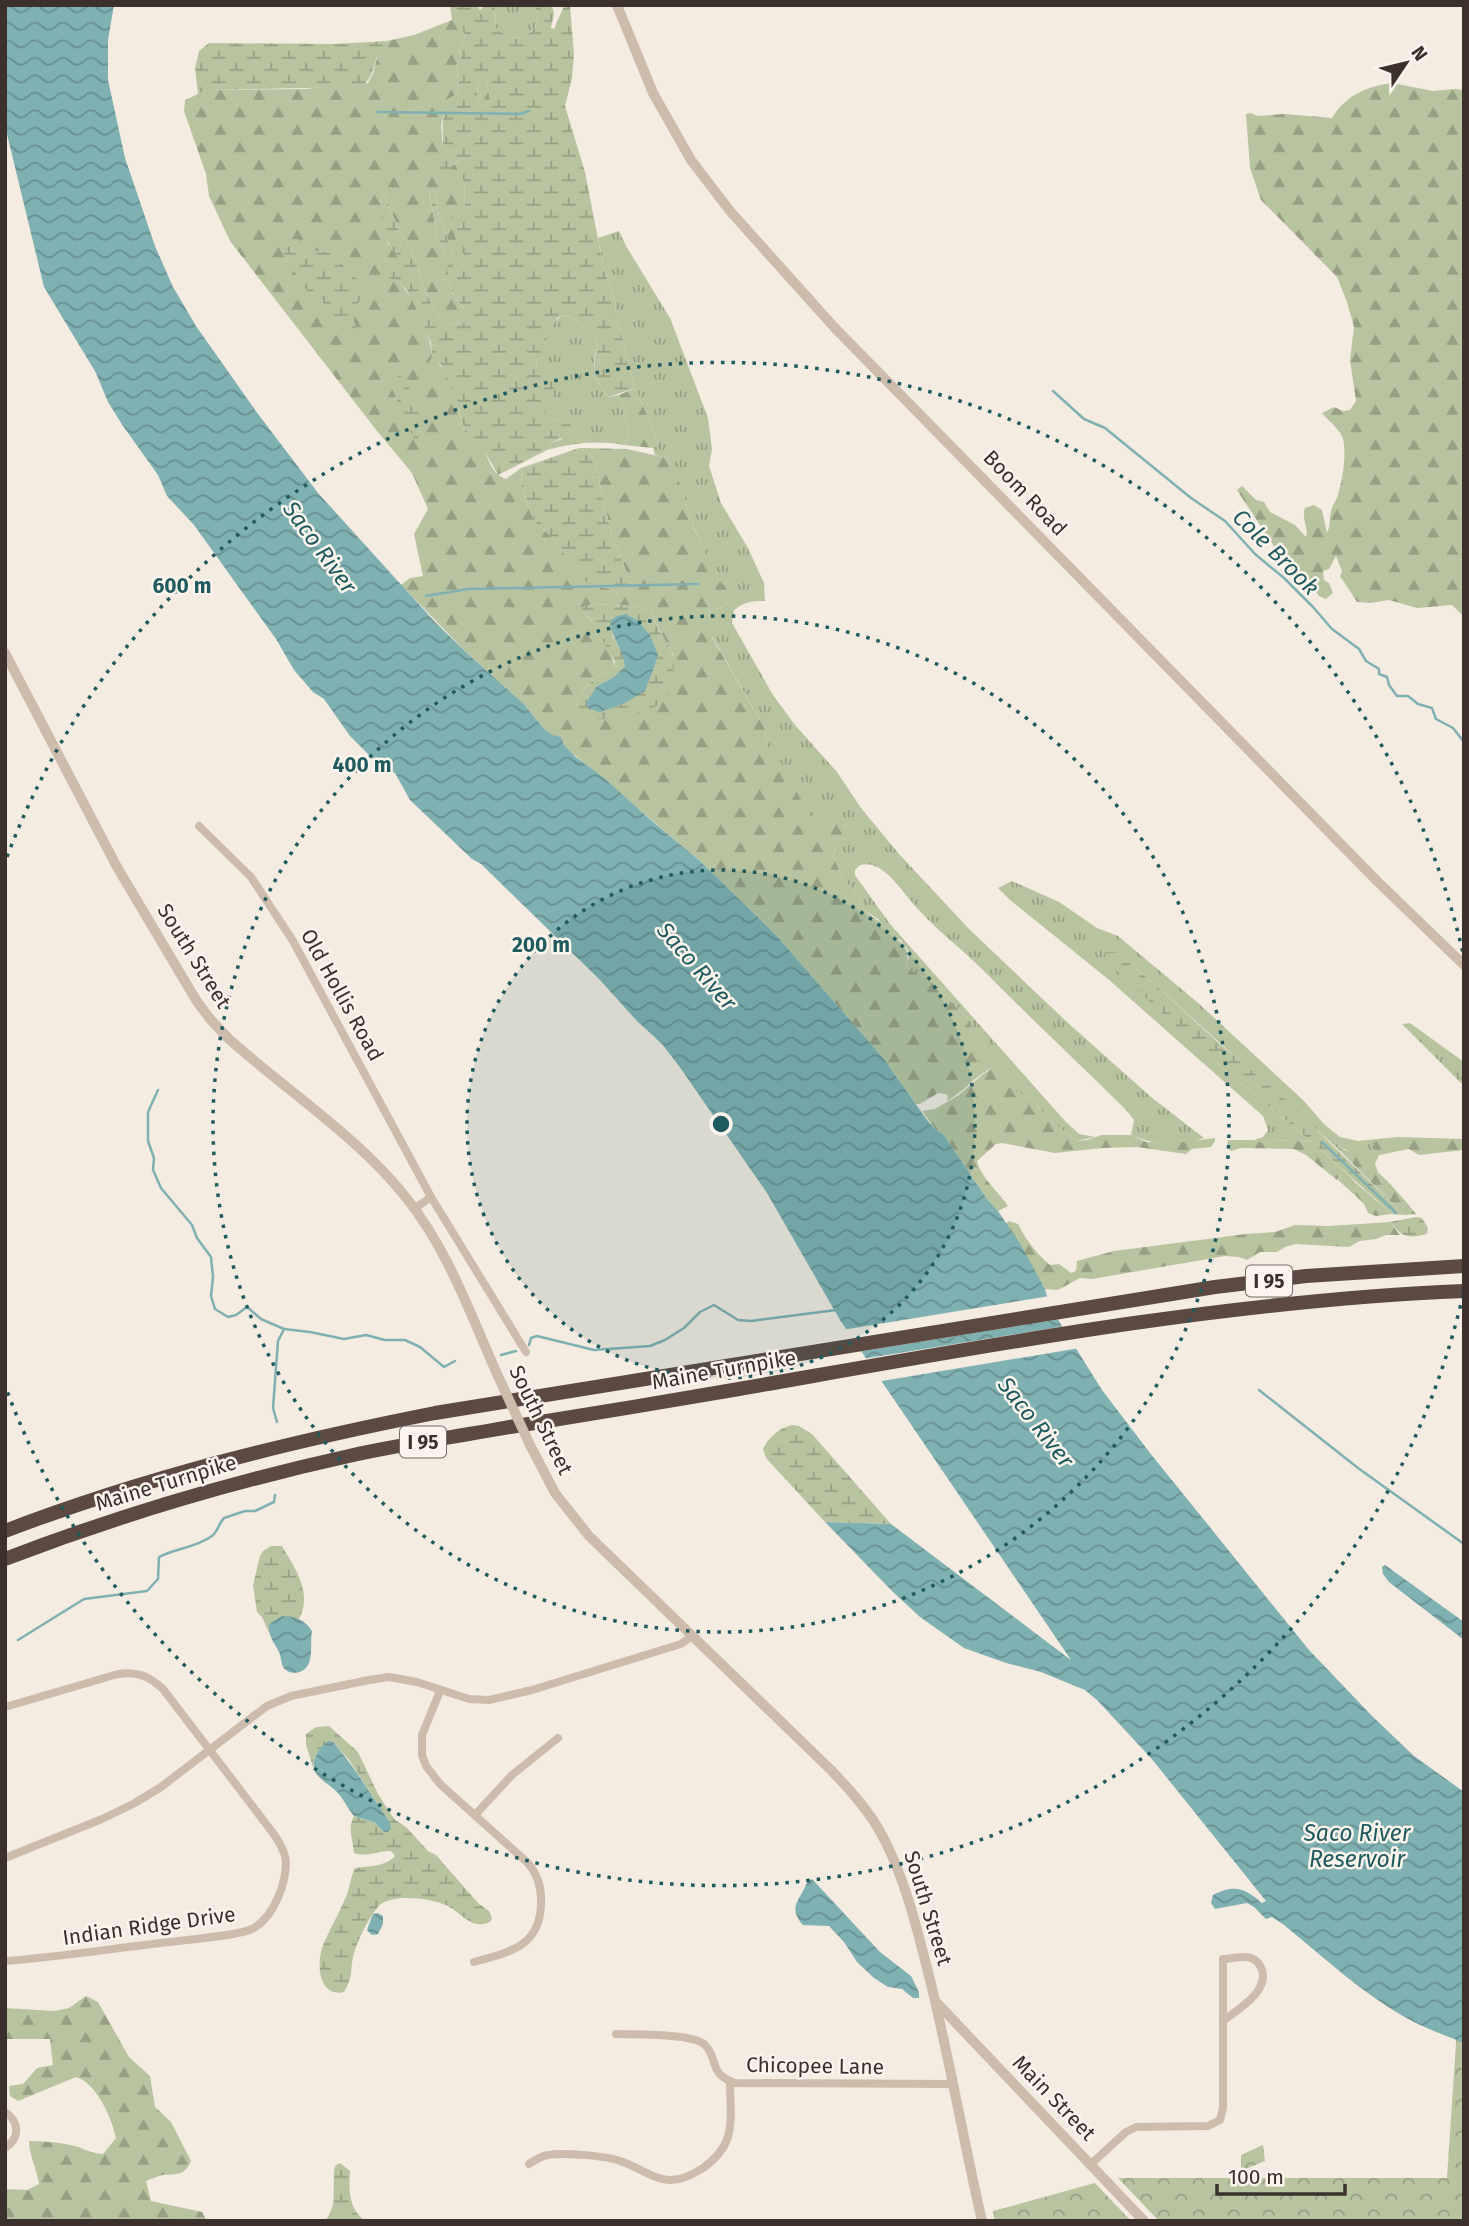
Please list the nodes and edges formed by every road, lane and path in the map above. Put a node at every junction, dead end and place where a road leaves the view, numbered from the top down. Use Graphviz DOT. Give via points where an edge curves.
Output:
graph roads {
  1 [pos="617,5"];
  2 [pos="5,653"];
  3 [pos="199,826"];
  4 [pos="1464,965"];
  5 [pos="431,1197"];
  6 [pos="414,1209"];
  7 [pos="1464,1266"];
  8 [pos="1464,1291"];
  9 [pos="526,1352"];
  10 [pos="5,1531"];
  11 [pos="5,1559"];
  12 [pos="692,1636"];
  13 [pos="440,1691"];
  14 [pos="5,1707"];
  15 [pos="558,1738"];
  16 [pos="209,1751"];
  17 [pos="475,1815"];
  18 [pos="5,1858"];
  19 [pos="5,1961"];
  20 [pos="474,1962"];
  21 [pos="936,2002"];
  22 [pos="1223,2021"];
  23 [pos="616,2034"];
  24 [pos="730,2081"];
  25 [pos="953,2084"];
  26 [pos="5,2112"];
  27 [pos="5,2148"];
  28 [pos="529,2164"];
  29 [pos="1091,2164"];
  30 [pos="982,2221"];
  31 [pos="1144,2221"];
  1 -- 4 [label="street, Boom Road" via="648,82 691,160 781,270"];
  2 -- 6 [label="street, South Street" via="117,867 202,1010 229,1039 371,1160"];
  3 -- 5 [label="street, Old Hollis Road" via="251,877 293,941"];
  5 -- 6 [label="street"];
  5 -- 9 [label="street, Old Hollis Road"];
  6 -- 12 [label="street, South Street, bridge" via="446,1262 555,1493 606,1553"];
  7 -- 10 [label="highway, Maine Turnpike / I 95" via="1306,1276 435,1413 235,1456"];
  8 -- 11 [label="highway, Maine Turnpike / I 95" via="1247,1308 1089,1330 350,1456 160,1504"];
  12 -- 13 [label="street" via="681,1644 505,1697 480,1700"];
  12 -- 21 [label="street, South Street" via="831,1770 872,1818 904,1884"];
  13 -- 16 [label="street" via="390,1677 291,1696 267,1706"];
  13 -- 17 [label="street" via="422,1735 424,1761 433,1777"];
  14 -- 16 [label="street, Indian Ridge Drive" via="118,1674 136,1673 163,1689"];
  15 -- 17 [label="street" via="512,1775"];
  16 -- 18 [label="street" via="135,1803"];
  16 -- 19 [label="street, Indian Ridge Drive" via="284,1852 282,1879 266,1917 242,1932"];
  17 -- 20 [label="street" via="533,1868 541,1902 538,1924 529,1939 514,1950"];
  21 -- 25 [label="street, South Street"];
  21 -- 29 [label="street, Main Street"];
  22 -- 22 [label="street" via="1223,1959 1254,1959 1263,1974 1260,1986"];
  22 -- 29 [label="street" via="1220,2120 1208,2126 1136,2127"];
  23 -- 24 [label="street, Chicopee Lane" via="697,2040 708,2049 719,2074"];
  24 -- 25 [label="street, Chicopee Lane"];
  24 -- 28 [label="street" via="727,2143 719,2155 692,2174 664,2180 615,2160 562,2154"];
  25 -- 30 [label="street, South Street"];
  26 -- 27 [label="street" via="15,2121 17,2131"];
  29 -- 31 [label="street, Main Street"];
}
